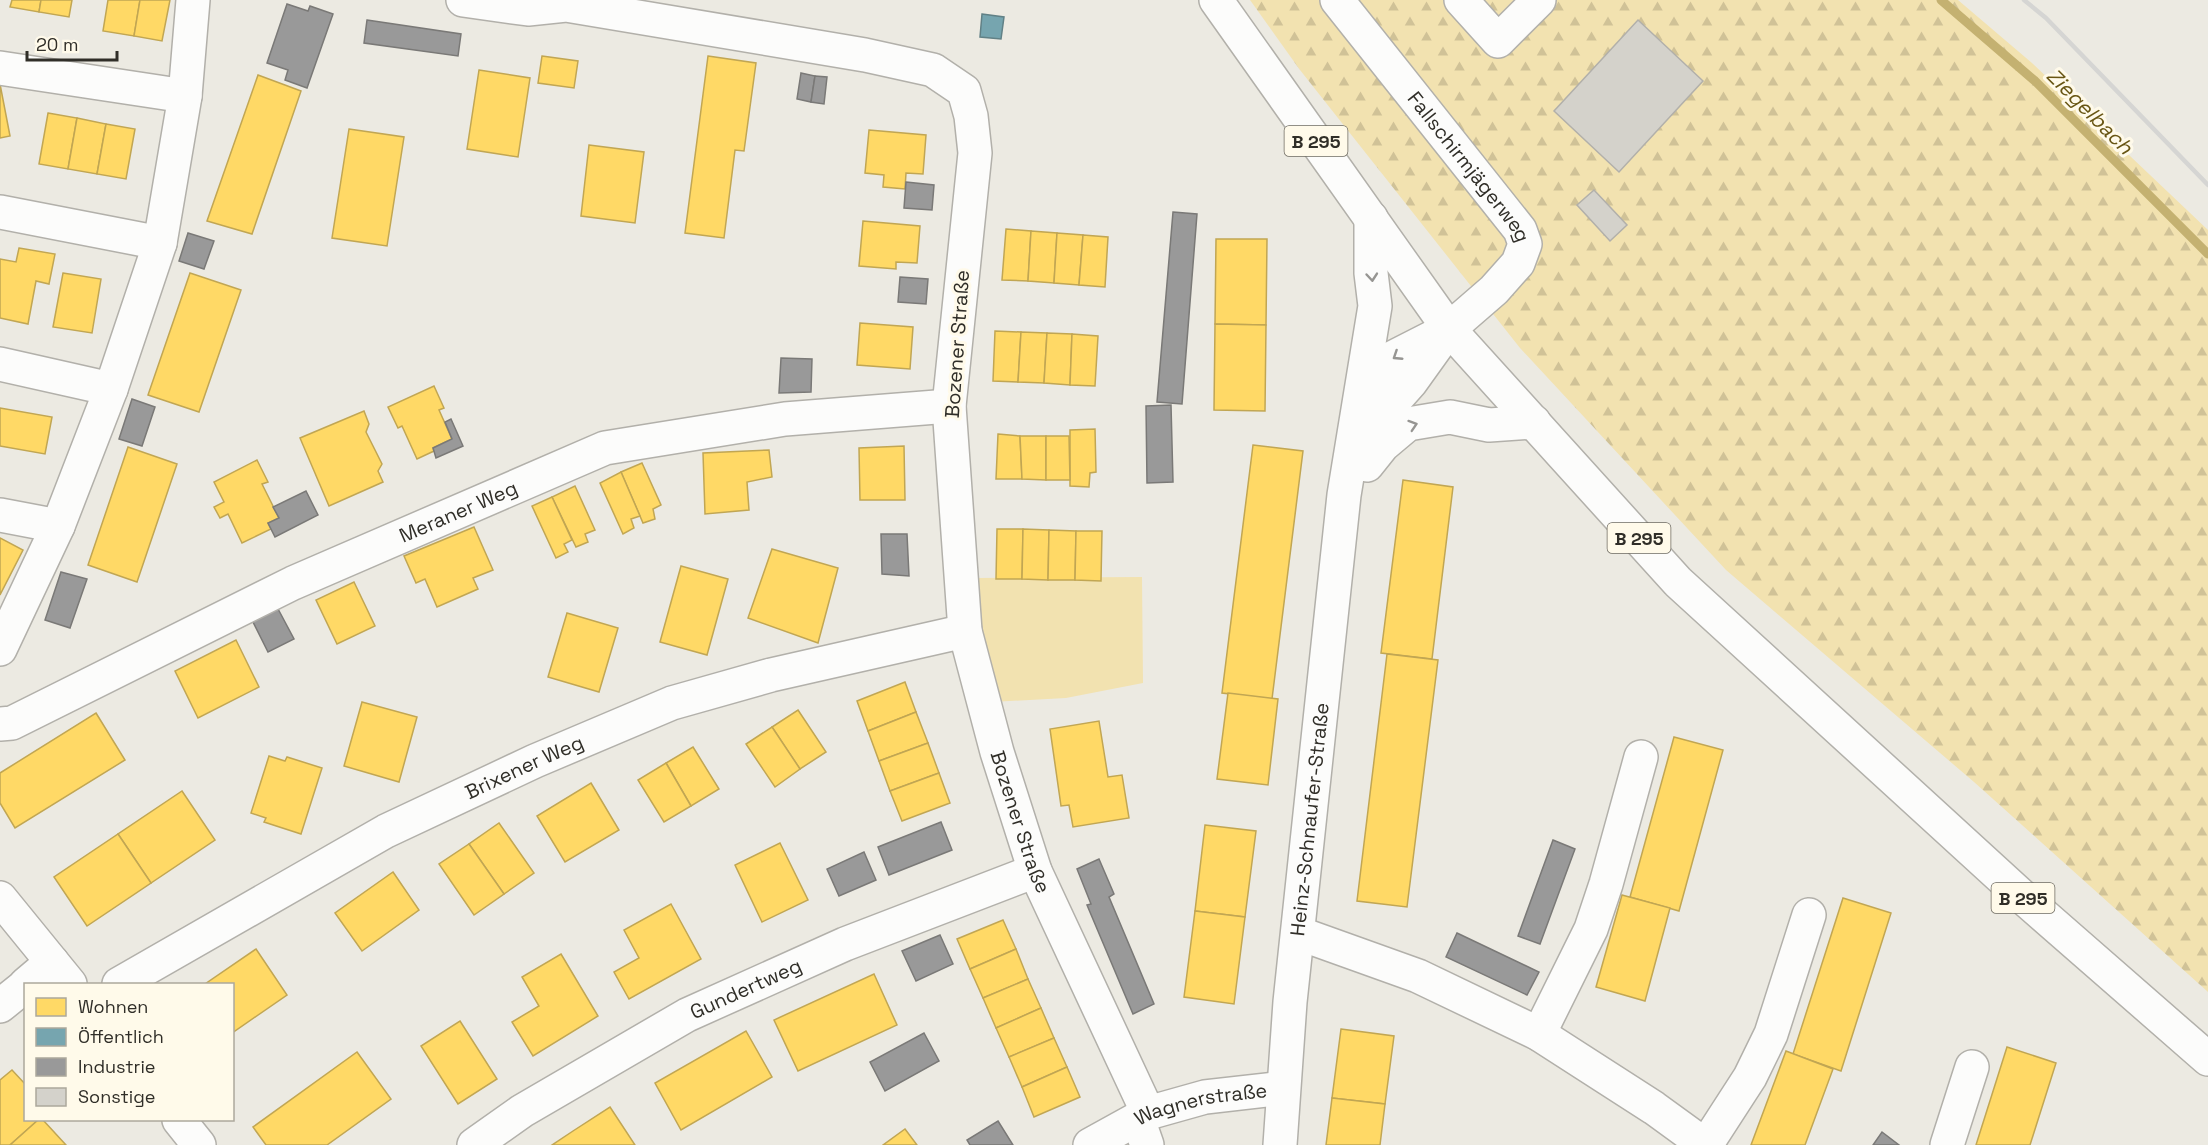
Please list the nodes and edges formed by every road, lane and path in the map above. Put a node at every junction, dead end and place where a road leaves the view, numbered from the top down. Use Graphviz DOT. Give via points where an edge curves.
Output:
graph roads {
  1 [pos="193,0"];
  2 [pos="463,0"];
  3 [pos="1216,0"];
  4 [pos="1337,0"];
  5 [pos="1461,0"];
  6 [pos="1539,0"];
  7 [pos="566,3"];
  8 [pos="0,68"];
  9 [pos="185,96"];
  10 [pos="0,212"];
  11 [pos="1371,218"];
  12 [pos="160,243"];
  13 [pos="1449,329"];
  14 [pos="0,364"];
  15 [pos="111,389"];
  16 [pos="1358,401"];
  17 [pos="949,406"];
  18 [pos="1534,422"];
  19 [pos="1344,495"];
  20 [pos="0,515"];
  21 [pos="58,526"];
  22 [pos="965,631"];
  23 [pos="0,649"];
  24 [pos="0,724"];
  25 [pos="1641,757"];
  26 [pos="1035,871"];
  27 [pos="0,898"];
  28 [pos="1809,915"];
  29 [pos="1298,933"];
  30 [pos="61,973"];
  31 [pos="32,983"];
  32 [pos="121,983"];
  33 [pos="24,987"];
  34 [pos="0,1006"];
  35 [pos="1539,1034"];
  36 [pos="2208,1059"];
  37 [pos="1972,1067"];
  38 [pos="1283,1088"];
  39 [pos="180,1121"];
  40 [pos="1144,1126"];
  41 [pos="199,1145"];
  42 [pos="474,1145"];
  43 [pos="1090,1145"];
  44 [pos="1280,1145"];
  45 [pos="1706,1145"];
  46 [pos="1947,1145"];
  1 -- 9 [label="street"];
  2 -- 7 [label="street, Bozener Straße" via="528,9"];
  3 -- 11 [label="street, B 295"];
  4 -- 13 [label="street, Fallschirmjägerweg" via="1509,215 1525,244 1518,263 1502,281"];
  5 -- 6 [label="street" via="1498,41"];
  7 -- 17 [label="street, Bozener Straße" via="933,70 964,91 975,153"];
  8 -- 9 [label="street"];
  9 -- 12 [label="street"];
  10 -- 12 [label="street"];
  11 -- 13 [label="street, B 295"];
  11 -- 16 [label="street, Heinz-Schnaufer-Straße, one-way" via="1375,306"];
  12 -- 15 [label="street"];
  13 -- 16 [label="street, Heinz-Schnaufer-Straße, one-way" via="1392,358"];
  13 -- 18 [label="street, B 295"];
  13 -- 19 [label="street, Heinz-Schnaufer-Straße" via="1412,382 1378,418"];
  14 -- 15 [label="street"];
  15 -- 21 [label="street"];
  16 -- 19 [label="street, Heinz-Schnaufer-Straße"];
  17 -- 22 [label="street, Bozener Straße"];
  17 -- 24 [label="street, Meraner Weg" via="785,419 605,448 293,583 12,723"];
  19 -- 18 [label="street, one-way" via="1383,445 1408,424 1450,417 1489,425"];
  18 -- 36 [label="street, B 295" via="1678,582 2026,900"];
  19 -- 29 [label="street, Heinz-Schnaufer-Straße"];
  20 -- 21 [label="street"];
  21 -- 23 [label="street"];
  22 -- 26 [label="street, Bozener Straße" via="997,752"];
  22 -- 32 [label="street, Brixener Weg" via="771,675 672,703 535,761 386,831"];
  25 -- 35 [label="street" via="1591,929"];
  26 -- 40 [label="street, Bozener Straße"];
  26 -- 42 [label="street, Gundertweg" via="845,944 687,1015 522,1111"];
  27 -- 30 [label="street"];
  28 -- 45 [label="street" via="1771,1034 1750,1077"];
  29 -- 35 [label="street" via="1418,976"];
  29 -- 38 [label="street, Heinz-Schnaufer-Straße"];
  30 -- 31 [label="street"];
  33 -- 34 [label="street"];
  35 -- 45 [label="street"];
  37 -- 46 [label="street"];
  38 -- 40 [label="street, Wagnerstraße" via="1205,1096"];
  38 -- 44 [label="street, Heinz-Schnaufer-Straße"];
  39 -- 41 [label="street"];
  40 -- 43 [label="street, Wagnerstraße"];
}
